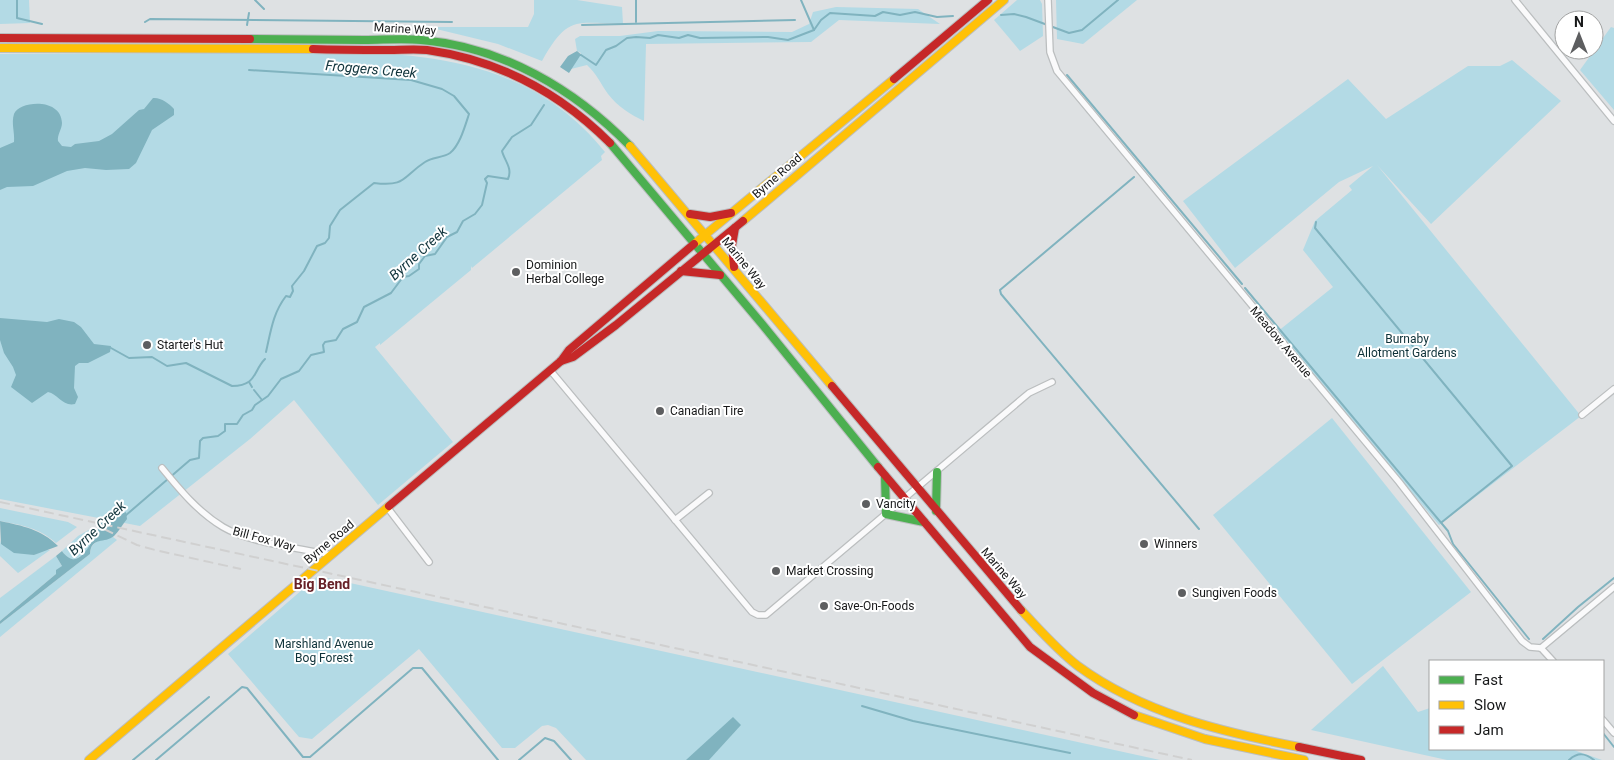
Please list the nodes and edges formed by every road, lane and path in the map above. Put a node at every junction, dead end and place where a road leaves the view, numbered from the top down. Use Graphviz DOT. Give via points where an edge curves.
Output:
graph roads {
  1 [pos="988,0"];
  2 [pos="1004,0"];
  3 [pos="1048,0"];
  4 [pos="1516,0"];
  5 [pos="0,38"];
  6 [pos="0,48"];
  7 [pos="1614,121"];
  8 [pos="731,213"];
  9 [pos="690,214"];
  10 [pos="735,228"];
  11 [pos="706,234"];
  12 [pos="694,244"];
  13 [pos="715,244"];
  14 [pos="702,254"];
  15 [pos="735,270"];
  16 [pos="681,272"];
  17 [pos="720,275"];
  18 [pos="561,361"];
  19 [pos="550,370"];
  20 [pos="1052,382"];
  21 [pos="1614,388"];
  22 [pos="1582,415"];
  23 [pos="162,468"];
  24 [pos="937,472"];
  25 [pos="885,476"];
  26 [pos="917,489"];
  27 [pos="709,493"];
  28 [pos="906,498"];
  29 [pos="387,507"];
  30 [pos="936,512"];
  31 [pos="886,514"];
  32 [pos="676,520"];
  33 [pos="924,522"];
  34 [pos="331,555"];
  35 [pos="429,562"];
  36 [pos="1614,587"];
  37 [pos="1541,648"];
  38 [pos="1552,660"];
  39 [pos="1604,721"];
  40 [pos="1614,733"];
  41 [pos="89,760"];
  42 [pos="1304,760"];
  43 [pos="1361,760"];
  1 -- 8 [label="main road, Byrne Road" via="879,94"];
  2 -- 10 [label="main road, Byrne Road"];
  3 -- 37 [label="street, Meadow Avenue" via="1051,58 1057,71 1400,482 1522,642"];
  4 -- 7 [label="street"];
  5 -- 9 [label="main road, Marine Way" via="384,39 429,41 476,50 540,75 591,108 637,153"];
  6 -- 12 [label="main road, Marine Way" via="401,48 476,61 550,92 595,126"];
  8 -- 9 [label="main road" via="710,217"];
  8 -- 11 [label="main road, Byrne Road"];
  9 -- 11 [label="main road, Marine Way"];
  10 -- 13 [label="main road, Byrne Road"];
  10 -- 15 [label="main road" via="732,245"];
  11 -- 12 [label="main road, Byrne Road"];
  11 -- 13 [label="main road, Marine Way"];
  12 -- 14 [label="main road, Marine Way"];
  12 -- 18 [label="main road, Byrne Road" via="569,350"];
  13 -- 14 [label="main road, Byrne Road"];
  13 -- 15 [label="main road, Marine Way"];
  14 -- 16 [label="main road, Byrne Road"];
  14 -- 17 [label="main road, Marine Way"];
  15 -- 26 [label="main road, Marine Way"];
  16 -- 17 [label="main road"];
  16 -- 18 [label="main road, Byrne Road" via="573,357"];
  17 -- 25 [label="main road, Marine Way"];
  18 -- 19 [label="main road, Byrne Road"];
  19 -- 29 [label="main road, Byrne Road"];
  19 -- 32 [label="street"];
  20 -- 24 [label="street" via="1029,393"];
  21 -- 22 [label="street"];
  23 -- 34 [label="street, Bill Fox Way" via="204,514 237,534"];
  24 -- 26 [label="street"];
  24 -- 30 [label="main road"];
  25 -- 28 [label="main road, Marine Way"];
  25 -- 31 [label="main road"];
  26 -- 28 [label="street"];
  26 -- 30 [label="main road, Marine Way"];
  27 -- 32 [label="street"];
  28 -- 31 [label="street"];
  28 -- 33 [label="main road, Marine Way"];
  29 -- 34 [label="main road, Byrne Road"];
  29 -- 35 [label="street"];
  30 -- 43 [label="main road, Marine Way" via="1052,642 1080,666 1116,689 1214,728"];
  31 -- 32 [label="street" via="766,615 758,616"];
  31 -- 33 [label="main road"];
  33 -- 42 [label="main road, Marine Way" via="1030,647 1093,694 1174,730"];
  34 -- 41 [label="main road, Byrne Road"];
  36 -- 37 [label="street"];
  37 -- 38 [label="street, Meadow Avenue"];
  39 -- 40 [label="street"];
}
